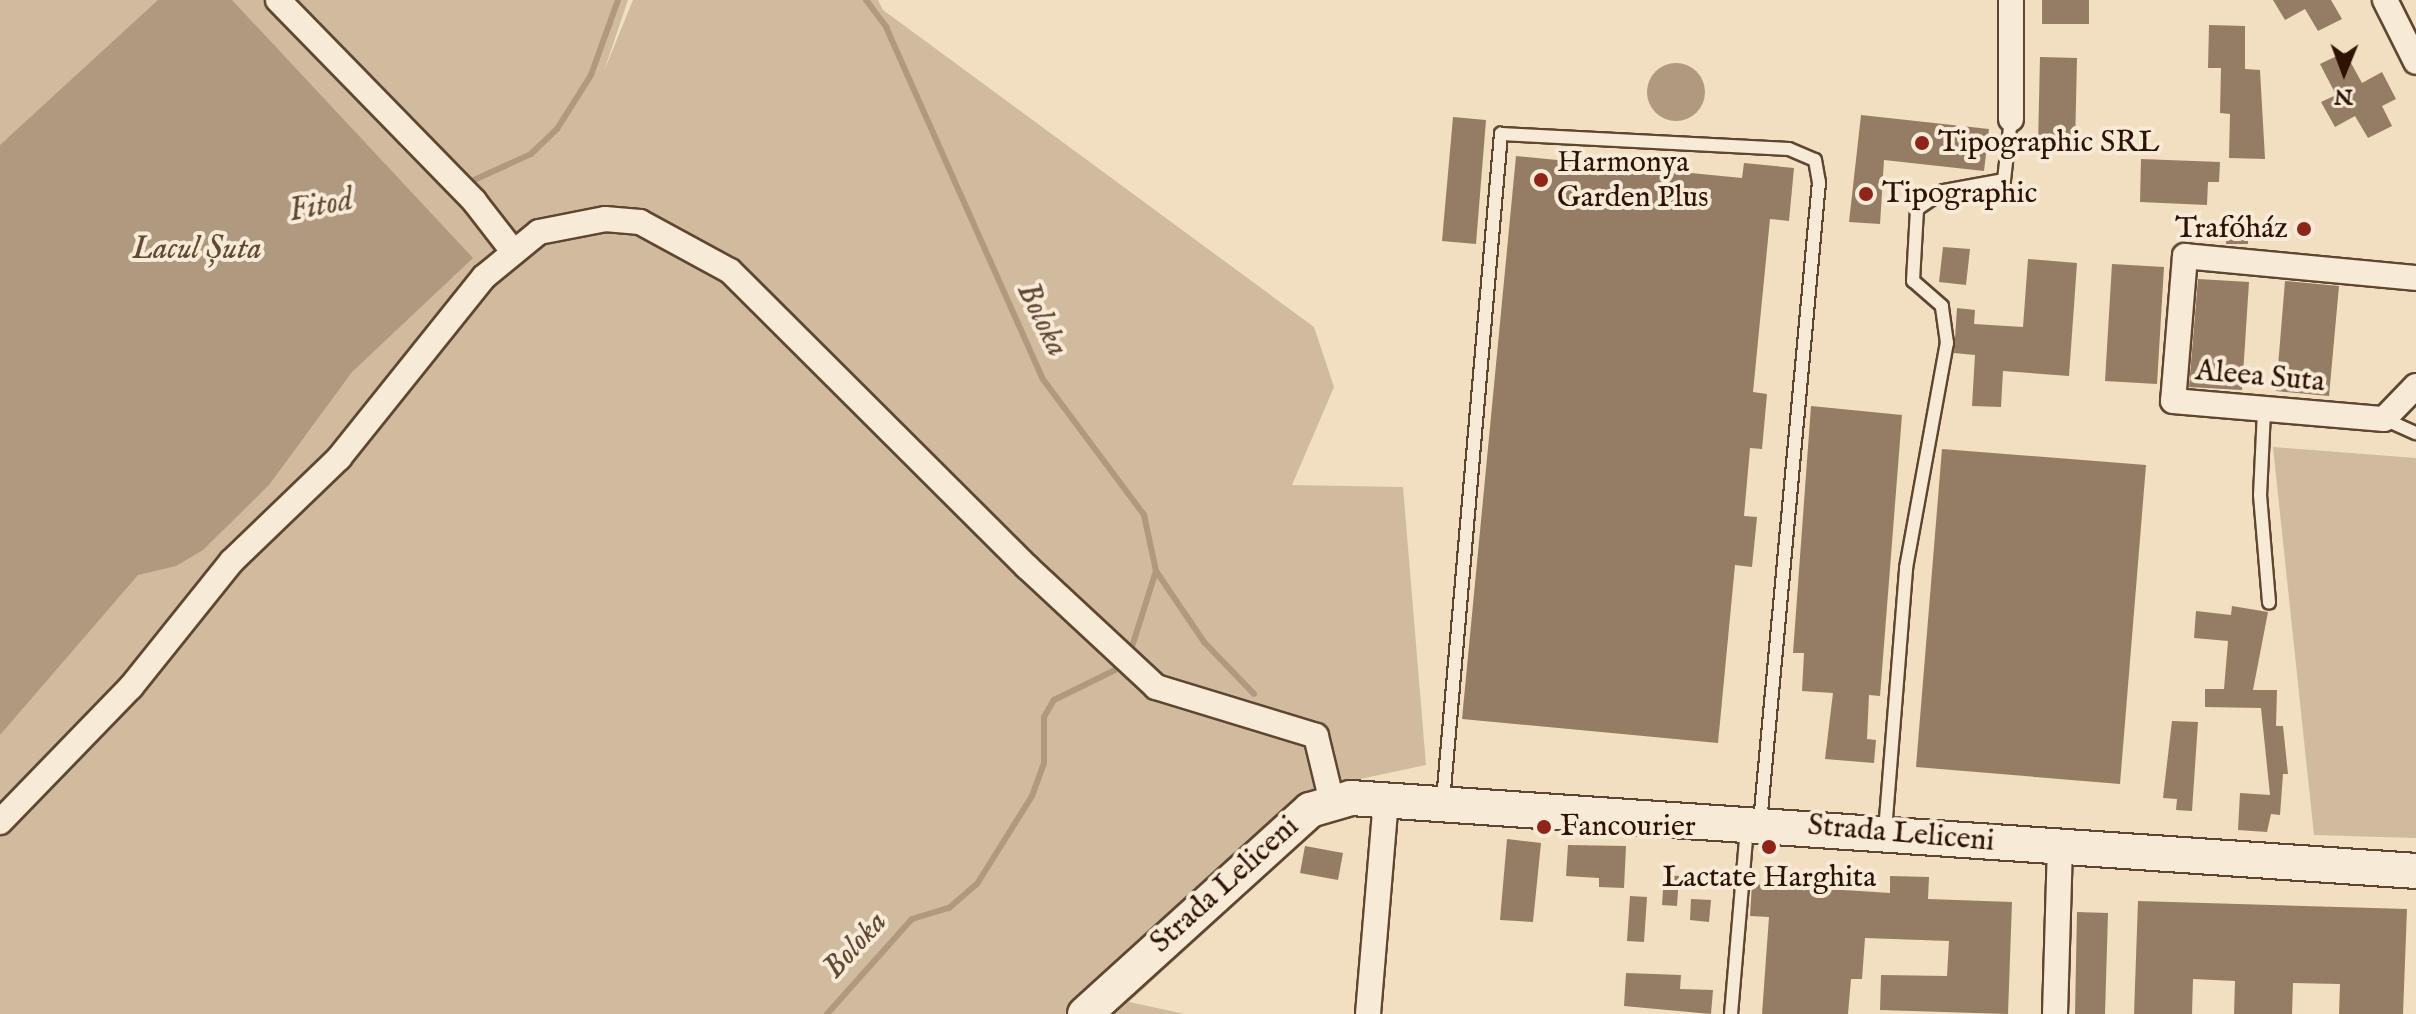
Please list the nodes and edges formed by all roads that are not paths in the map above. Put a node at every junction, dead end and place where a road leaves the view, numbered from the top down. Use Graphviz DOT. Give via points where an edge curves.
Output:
graph roads {
  1 [pos="278,0"];
  2 [pos="2011,0"];
  3 [pos="2385,0"];
  4 [pos="2416,62"];
  5 [pos="2011,119"];
  6 [pos="512,250"];
  7 [pos="2416,278"];
  8 [pos="2416,386"];
  9 [pos="2264,411"];
  10 [pos="2384,419"];
  11 [pos="2416,433"];
  12 [pos="2269,603"];
  13 [pos="1386,798"];
  14 [pos="1443,801"];
  15 [pos="1332,802"];
  16 [pos="0,822"];
  17 [pos="1754,822"];
  18 [pos="1885,832"];
  19 [pos="2060,847"];
  20 [pos="2416,871"];
  21 [pos="1085,1014"];
  22 [pos="1368,1014"];
  23 [pos="1731,1014"];
  24 [pos="2055,1014"];
  1 -- 6 [label="street" via="474,201"];
  2 -- 5 [label="street"];
  3 -- 4 [label="street"];
  5 -- 18 [label="lane" via="2004,180 1944,191 1923,200 1917,209 1913,281 1942,306 1947,343 1906,568"];
  6 -- 15 [label="street" via="554,227 605,219 640,222 730,271 983,525 1156,687 1316,736"];
  6 -- 16 [label="street" via="339,458 232,561 131,687"];
  7 -- 9 [label="street, Aleea Suta" via="2185,256 2173,401"];
  8 -- 10 [label="street"];
  9 -- 10 [label="street, Aleea Suta"];
  9 -- 12 [label="lane" via="2260,495"];
  10 -- 11 [label="lane"];
  13 -- 14 [label="main road, Strada Leliceni"];
  13 -- 15 [label="main road, Strada Leliceni"];
  13 -- 22 [label="street"];
  14 -- 17 [label="main road, Strada Leliceni"];
  14 -- 17 [label="lane" via="1501,134 1789,149 1815,160 1819,182"];
  15 -- 21 [label="main road, Strada Leliceni" via="1310,810 1247,862"];
  17 -- 18 [label="main road, Strada Leliceni"];
  17 -- 23 [label="lane"];
  18 -- 19 [label="main road, Strada Leliceni"];
  19 -- 20 [label="main road, Strada Leliceni"];
  19 -- 24 [label="street"];
}
